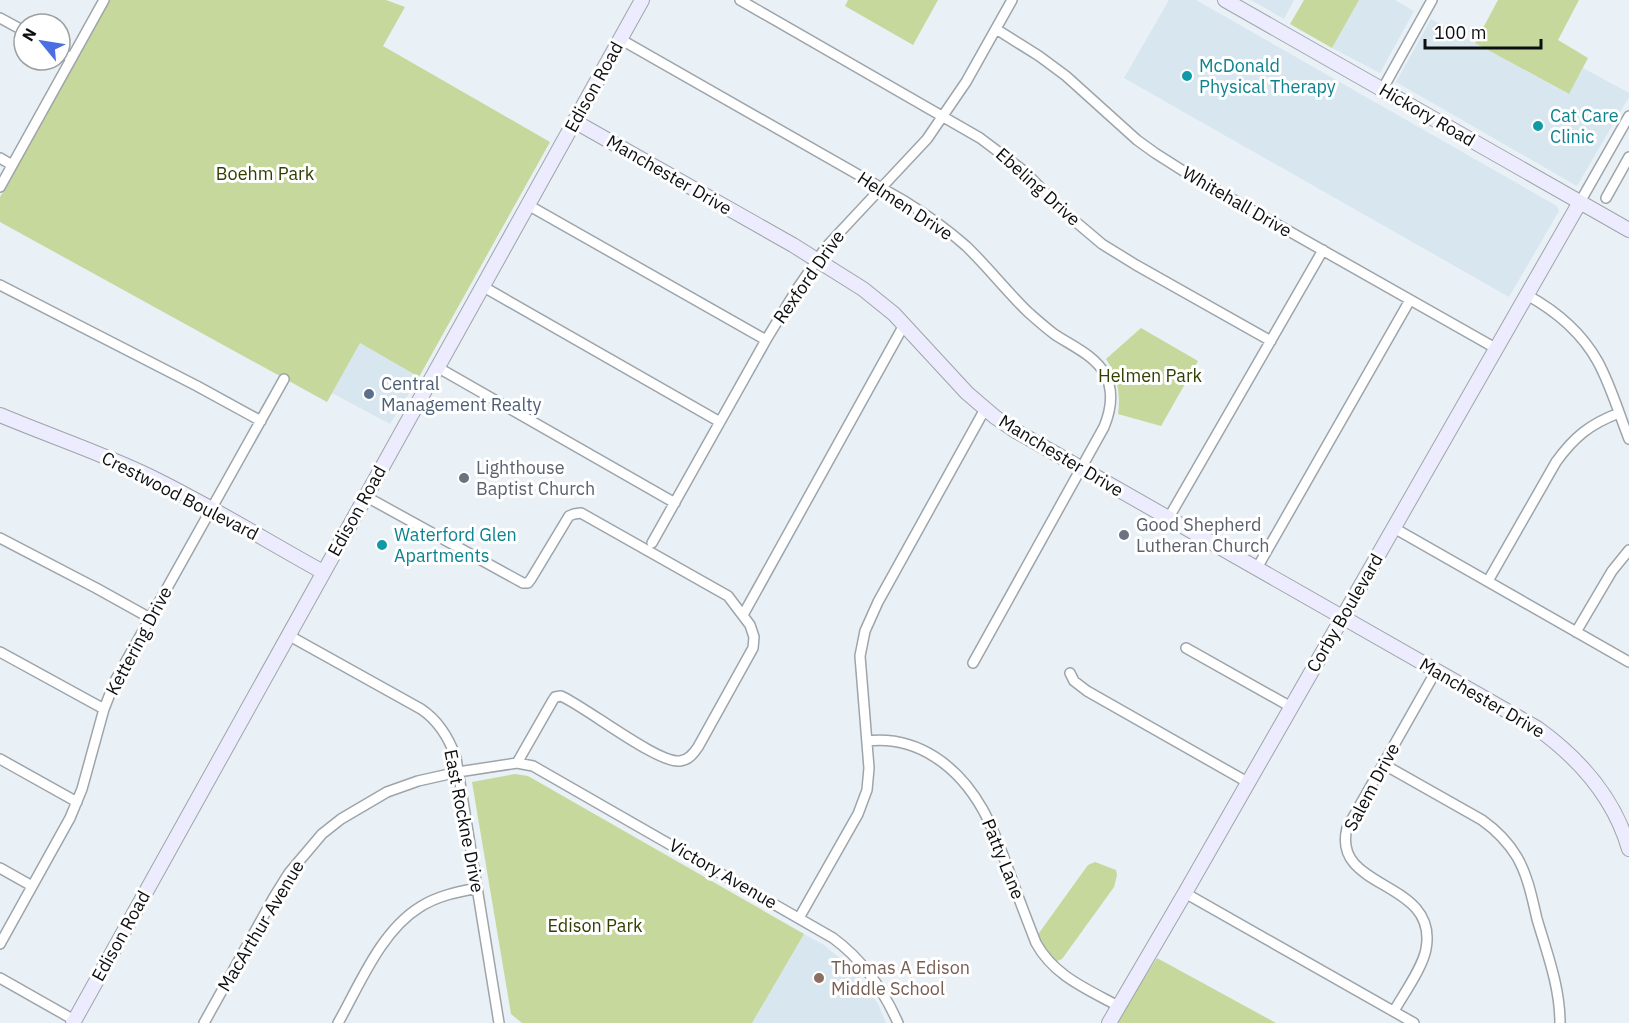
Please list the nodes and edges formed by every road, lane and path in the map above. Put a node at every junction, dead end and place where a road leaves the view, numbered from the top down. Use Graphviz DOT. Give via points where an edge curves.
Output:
graph roads {
  1 [pos="104,0"];
  2 [pos="642,0"];
  3 [pos="740,0"];
  4 [pos="1012,0"];
  5 [pos="1225,0"];
  6 [pos="1432,0"];
  7 [pos="996,29"];
  8 [pos="620,39"];
  9 [pos="72,58"];
  10 [pos="64,72"];
  11 [pos="1382,90"];
  12 [pos="944,116"];
  13 [pos="1629,116"];
  14 [pos="574,121"];
  15 [pos="1629,157"];
  16 [pos="0,158"];
  17 [pos="12,165"];
  18 [pos="0,187"];
  19 [pos="881,188"];
  20 [pos="1606,198"];
  21 [pos="1580,202"];
  22 [pos="528,205"];
  23 [pos="1629,230"];
  24 [pos="1323,250"];
  25 [pos="816,260"];
  26 [pos="0,285"];
  27 [pos="482,286"];
  28 [pos="1527,295"];
  29 [pos="1410,300"];
  30 [pos="904,325"];
  31 [pos="766,340"];
  32 [pos="1271,341"];
  33 [pos="1497,349"];
  34 [pos="437,367"];
  35 [pos="284,380"];
  36 [pos="985,409"];
  37 [pos="1619,413"];
  38 [pos="0,415"];
  39 [pos="261,421"];
  40 [pos="720,422"];
  41 [pos="1629,440"];
  42 [pos="1080,469"];
  43 [pos="365,496"];
  44 [pos="675,503"];
  45 [pos="211,509"];
  46 [pos="1168,519"];
  47 [pos="1394,528"];
  48 [pos="0,538"];
  49 [pos="652,543"];
  50 [pos="1629,550"];
  51 [pos="1257,568"];
  52 [pos="323,572"];
  53 [pos="1488,582"];
  54 [pos="743,615"];
  55 [pos="150,618"];
  56 [pos="1343,618"];
  57 [pos="1576,632"];
  58 [pos="288,635"];
  59 [pos="1186,648"];
  60 [pos="0,652"];
  61 [pos="1629,662"];
  62 [pos="972,663"];
  63 [pos="1436,670"];
  64 [pos="1070,673"];
  65 [pos="1291,707"];
  66 [pos="104,710"];
  67 [pos="867,741"];
  68 [pos="0,759"];
  69 [pos="517,763"];
  70 [pos="1383,764"];
  71 [pos="458,772"];
  72 [pos="1249,783"];
  73 [pos="77,802"];
  74 [pos="1626,828"];
  75 [pos="1629,849"];
  76 [pos="0,868"];
  77 [pos="32,886"];
  78 [pos="477,888"];
  79 [pos="1185,893"];
  80 [pos="799,918"];
  81 [pos="0,944"];
  82 [pos="0,978"];
  83 [pos="1118,1006"];
  84 [pos="1394,1011"];
  85 [pos="74,1021"];
  86 [pos="204,1023"];
  87 [pos="338,1023"];
  88 [pos="499,1023"];
  89 [pos="898,1023"];
  90 [pos="1109,1023"];
  91 [pos="1414,1023"];
  92 [pos="1560,1023"];
  1 -- 9 [label="street"];
  2 -- 8 [label="street, Edison Road"];
  3 -- 12 [label="street, Ebeling Drive"];
  4 -- 7 [label="street, Rexford Drive"];
  5 -- 11 [label="street, Hickory Road"];
  6 -- 11 [label="street"];
  7 -- 12 [label="street, Rexford Drive"];
  7 -- 24 [label="street, Whitehall Drive" via="1066,76 1155,153"];
  8 -- 14 [label="street, Edison Road"];
  8 -- 19 [label="street, Helmen Drive"];
  10 -- 17 [label="street"];
  11 -- 21 [label="street, Hickory Road"];
  12 -- 19 [label="street, Rexford Drive"];
  12 -- 32 [label="street, Ebeling Drive" via="1024,171 1102,244"];
  13 -- 21 [label="street"];
  14 -- 22 [label="street, Edison Road"];
  14 -- 25 [label="street, Manchester Drive"];
  15 -- 20 [label="street"];
  16 -- 17 [label="street"];
  17 -- 18 [label="street"];
  19 -- 25 [label="street, Rexford Drive"];
  19 -- 42 [label="street, Helmen Drive" via="953,235 1029,313 1102,369 1109,384 1110,409"];
  21 -- 23 [label="street, Hickory Road"];
  21 -- 28 [label="street, Corby Boulevard"];
  22 -- 27 [label="street, Edison Road"];
  22 -- 31 [label="street"];
  24 -- 29 [label="street, Whitehall Drive"];
  24 -- 32 [label="street"];
  25 -- 30 [label="street, Manchester Drive" via="862,289"];
  25 -- 31 [label="street, Rexford Drive"];
  26 -- 39 [label="street"];
  27 -- 34 [label="street, Edison Road"];
  27 -- 40 [label="street"];
  28 -- 33 [label="street, Corby Boulevard"];
  28 -- 37 [label="street" via="1562,319 1587,345 1598,361"];
  29 -- 33 [label="street, Whitehall Drive"];
  29 -- 51 [label="street"];
  30 -- 36 [label="street, Manchester Drive"];
  30 -- 54 [label="street"];
  31 -- 40 [label="street, Rexford Drive"];
  32 -- 46 [label="street"];
  33 -- 47 [label="street, Corby Boulevard"];
  34 -- 43 [label="street, Edison Road"];
  34 -- 44 [label="street"];
  35 -- 39 [label="street, Kettering Drive"];
  36 -- 42 [label="street, Manchester Drive"];
  36 -- 67 [label="street" via="865,631 860,666"];
  37 -- 41 [label="street"];
  37 -- 53 [label="street" via="1593,425 1566,449"];
  38 -- 45 [label="street, Crestwood Boulevard" via="121,463"];
  39 -- 45 [label="street, Kettering Drive"];
  40 -- 44 [label="street, Rexford Drive"];
  42 -- 46 [label="street, Manchester Drive"];
  42 -- 62 [label="street, Helmen Drive"];
  43 -- 52 [label="street, Edison Road"];
  43 -- 54 [label="street" via="523,583 531,579 569,516 581,513 728,596"];
  44 -- 49 [label="street, Rexford Drive"];
  45 -- 52 [label="street, Crestwood Boulevard"];
  45 -- 55 [label="street, Kettering Drive"];
  46 -- 51 [label="street, Manchester Drive"];
  47 -- 53 [label="street"];
  47 -- 56 [label="street, Corby Boulevard"];
  48 -- 55 [label="street"];
  50 -- 57 [label="street"];
  51 -- 56 [label="street, Manchester Drive"];
  52 -- 58 [label="street, Edison Road"];
  53 -- 57 [label="street"];
  54 -- 69 [label="street" via="754,637 753,648 687,759 675,761 659,755 558,696"];
  55 -- 66 [label="street, Kettering Drive" via="115,681"];
  56 -- 63 [label="street, Manchester Drive"];
  56 -- 65 [label="street, Corby Boulevard"];
  57 -- 61 [label="street"];
  58 -- 71 [label="street, East Rockne Drive" via="430,715 447,736"];
  58 -- 85 [label="street, Edison Road"];
  59 -- 65 [label="street"];
  60 -- 66 [label="street"];
  63 -- 70 [label="street, Salem Drive"];
  63 -- 74 [label="street, Manchester Drive" via="1522,719 1565,749 1589,773"];
  64 -- 72 [label="street" via="1087,691"];
  65 -- 72 [label="street, Corby Boulevard"];
  66 -- 73 [label="street, Kettering Drive"];
  67 -- 80 [label="street" via="869,781 862,807"];
  67 -- 83 [label="street, Patty Lane" via="891,740 914,746 951,770 974,795 989,821 1041,953 1060,972"];
  68 -- 73 [label="street"];
  69 -- 71 [label="street, MacArthur Avenue"];
  69 -- 80 [label="street, Victory Avenue" via="533,766"];
  70 -- 84 [label="street, Salem Drive" via="1345,837 1355,865 1407,898 1426,926 1424,958"];
  70 -- 92 [label="street" via="1482,820 1516,855 1558,992"];
  71 -- 78 [label="street, East Rockne Drive"];
  71 -- 86 [label="street, MacArthur Avenue" via="387,792 322,834 274,897"];
  72 -- 79 [label="street, Corby Boulevard"];
  73 -- 77 [label="street, Kettering Drive"];
  74 -- 75 [label="street, Manchester Drive"];
  76 -- 77 [label="street"];
  77 -- 81 [label="street, Kettering Drive"];
  78 -- 87 [label="street" via="431,900 398,924 381,946"];
  78 -- 88 [label="street, East Rockne Drive"];
  79 -- 83 [label="street, Corby Boulevard"];
  79 -- 84 [label="street"];
  80 -- 89 [label="street, Victory Avenue" via="858,959 879,986"];
  82 -- 85 [label="street"];
  83 -- 90 [label="street, Corby Boulevard"];
  84 -- 91 [label="street"];
}
